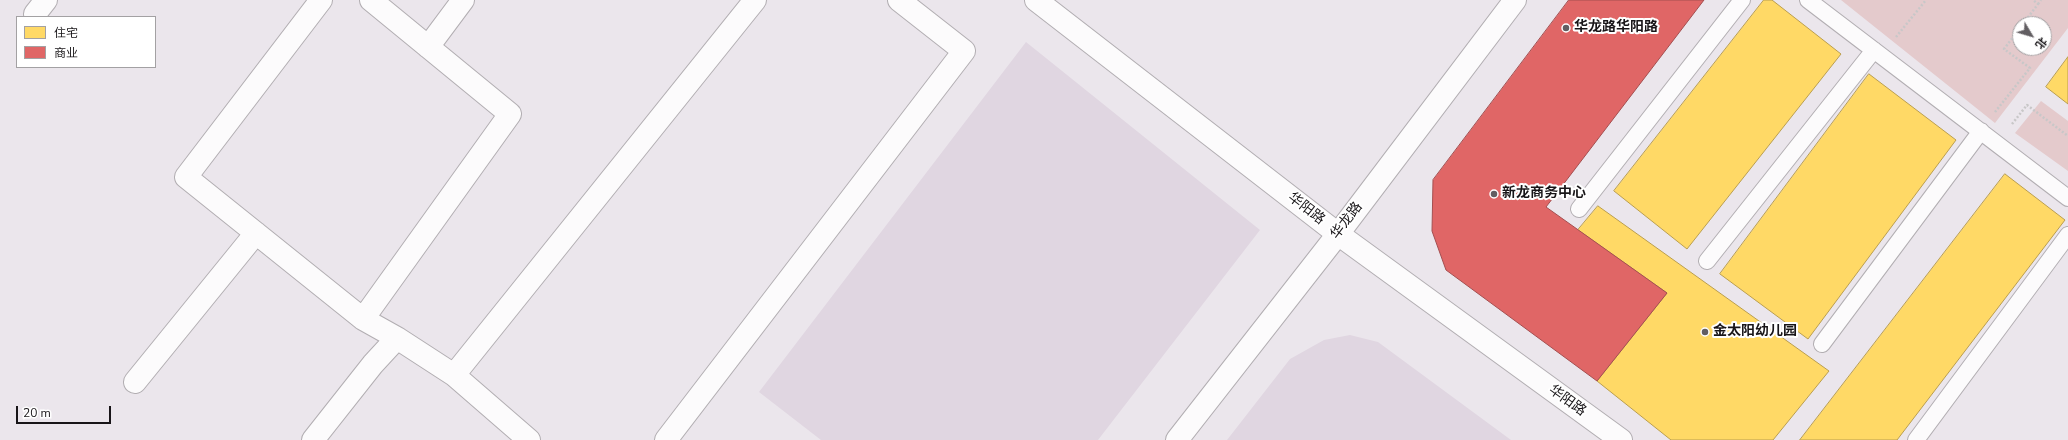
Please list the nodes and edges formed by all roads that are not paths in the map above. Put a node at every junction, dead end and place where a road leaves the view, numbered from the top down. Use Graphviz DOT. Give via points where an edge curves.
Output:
graph roads {
  1 [pos="321,0"];
  2 [pos="371,0"];
  3 [pos="463,0"];
  4 [pos="755,0"];
  5 [pos="899,0"];
  6 [pos="1036,0"];
  7 [pos="1515,0"];
  8 [pos="1742,0"];
  9 [pos="1808,0"];
  10 [pos="428,47"];
  11 [pos="1874,50"];
  12 [pos="1981,131"];
  13 [pos="2068,198"];
  14 [pos="1579,209"];
  15 [pos="256,233"];
  16 [pos="1338,234"];
  17 [pos="2068,235"];
  18 [pos="1707,261"];
  19 [pos="363,319"];
  20 [pos="397,338"];
  21 [pos="1822,344"];
  22 [pos="454,375"];
  23 [pos="135,382"];
  24 [pos="313,440"];
  25 [pos="529,440"];
  26 [pos="666,440"];
  27 [pos="1177,440"];
  28 [pos="1621,440"];
  29 [pos="1916,440"];
  1 -- 15 [label="street" via="186,177"];
  2 -- 10 [label="street"];
  3 -- 10 [label="street"];
  4 -- 22 [label="street"];
  5 -- 26 [label="street" via="964,51"];
  6 -- 16 [label="street, 华阳路"];
  7 -- 16 [label="street, 华龙路"];
  8 -- 14 [label="lane"];
  9 -- 11 [label="lane"];
  10 -- 19 [label="street" via="510,114"];
  11 -- 12 [label="lane"];
  11 -- 18 [label="lane"];
  12 -- 13 [label="lane"];
  12 -- 21 [label="lane"];
  15 -- 19 [label="street"];
  15 -- 23 [label="street"];
  16 -- 27 [label="street, 华龙路"];
  16 -- 28 [label="street, 华阳路"];
  17 -- 29 [label="lane"];
  19 -- 20 [label="street"];
  20 -- 22 [label="street"];
  20 -- 24 [label="street"];
  22 -- 25 [label="street"];
}
